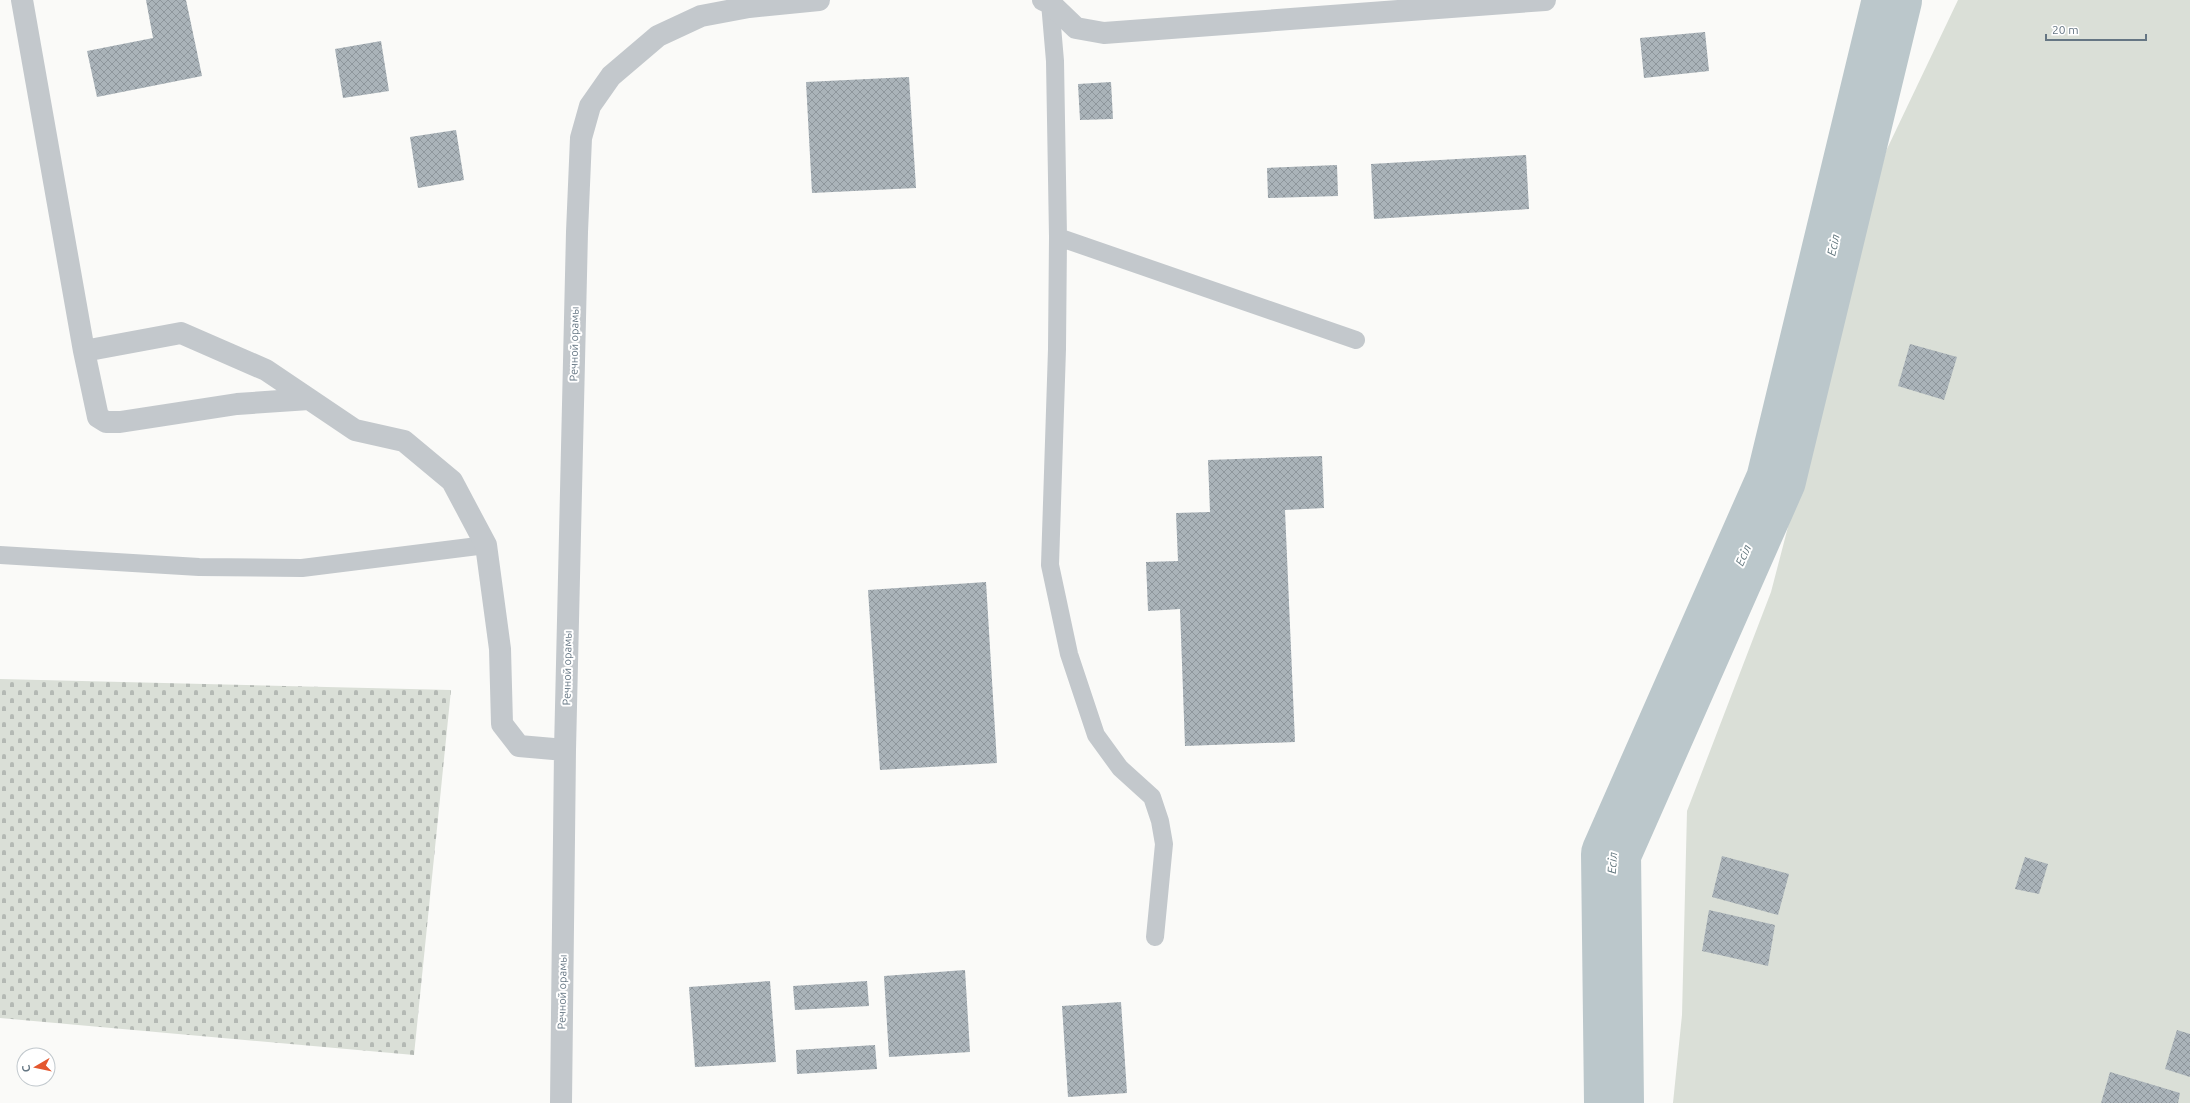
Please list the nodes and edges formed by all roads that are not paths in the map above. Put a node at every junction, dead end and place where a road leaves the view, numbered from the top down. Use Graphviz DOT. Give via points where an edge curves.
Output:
graph roads {
  1 [pos="22,0"];
  2 [pos="819,0"];
  3 [pos="1545,0"];
  4 [pos="1048,1"];
  5 [pos="1058,237"];
  6 [pos="1356,340"];
  7 [pos="84,351"];
  8 [pos="309,399"];
  9 [pos="486,545"];
  10 [pos="0,555"];
  11 [pos="565,750"];
  12 [pos="1155,937"];
  13 [pos="561,1103"];
  1 -- 7 [label="street"];
  2 -- 11 [label="street, Речной орамы" via="749,7 701,16 658,36 612,76 590,106 581,138 577,232"];
  3 -- 4 [label="street" via="1104,32 1076,28"];
  4 -- 5 [label="lane" via="1056,61"];
  5 -- 6 [label="lane"];
  5 -- 12 [label="lane" via="1050,565 1070,654 1096,735 1120,768 1152,797 1160,821 1164,844"];
  7 -- 8 [label="street" via="181,333 266,370"];
  7 -- 8 [label="street" via="98,418 106,422 237,404"];
  8 -- 9 [label="street" via="355,430 404,441 452,481"];
  9 -- 10 [label="lane" via="302,568 200,567"];
  9 -- 11 [label="street" via="500,649 502,724 519,746"];
  11 -- 13 [label="street, Речной орамы"];
}
